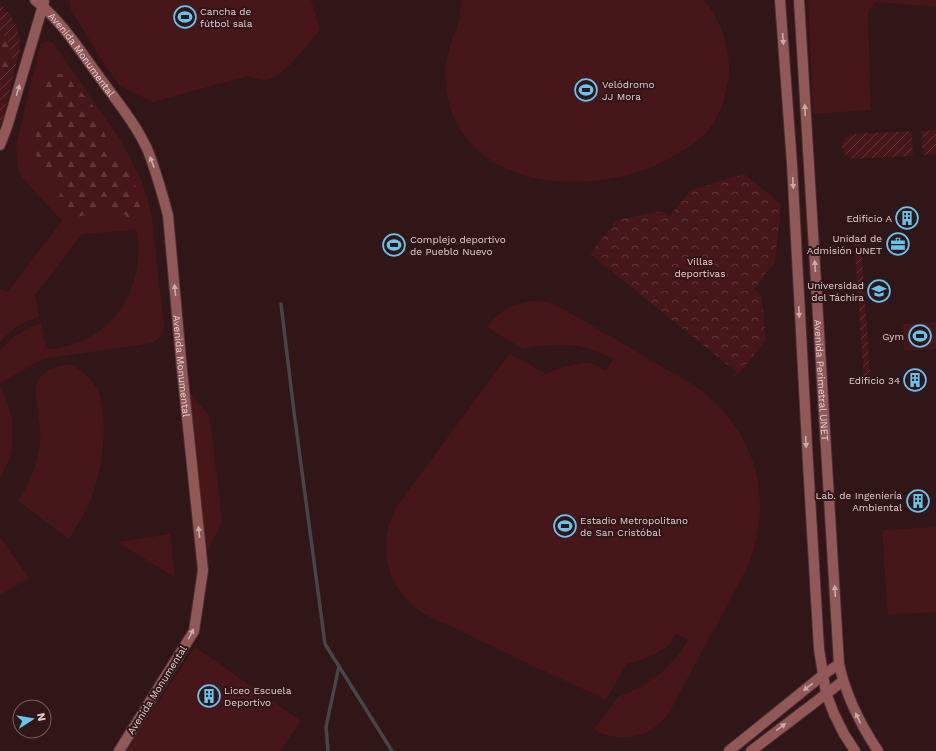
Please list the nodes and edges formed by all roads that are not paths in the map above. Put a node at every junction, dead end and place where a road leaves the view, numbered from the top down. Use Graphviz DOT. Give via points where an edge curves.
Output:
graph roads {
  1 [pos="780,0"];
  2 [pos="799,0"];
  3 [pos="41,2"];
  4 [pos="807,137"];
  5 [pos="790,139"];
  6 [pos="0,145"];
  7 [pos="808,163"];
  8 [pos="792,164"];
  9 [pos="839,664"];
  10 [pos="823,675"];
  11 [pos="843,681"];
  12 [pos="826,693"];
  13 [pos="119,751"];
  14 [pos="729,751"];
  15 [pos="751,751"];
  16 [pos="855,751"];
  17 [pos="878,751"];
  1 -- 5 [label="street, one-way"];
  4 -- 2 [label="street, Avenida Perimetral UNET, one-way"];
  6 -- 3 [label="street, one-way"];
  13 -- 3 [label="street, Avenida Monumental, one-way" via="194,631 203,570 168,215 147,149 130,119"];
  4 -- 5 [label="street"];
  4 -- 7 [label="street, Avenida Perimetral UNET"];
  5 -- 8 [label="street"];
  7 -- 8 [label="street"];
  9 -- 7 [label="street, Avenida Perimetral UNET, one-way"];
  8 -- 10 [label="street, one-way" via="808,463"];
  9 -- 10 [label="street"];
  9 -- 11 [label="street, Avenida Perimetral UNET"];
  10 -- 12 [label="street"];
  10 -- 14 [label="street, one-way"];
  11 -- 12 [label="street"];
  17 -- 11 [label="street, Avenida Perimetral UNET, one-way" via="866,733"];
  15 -- 12 [label="street, one-way"];
  12 -- 16 [label="street" via="834,714"];
}
